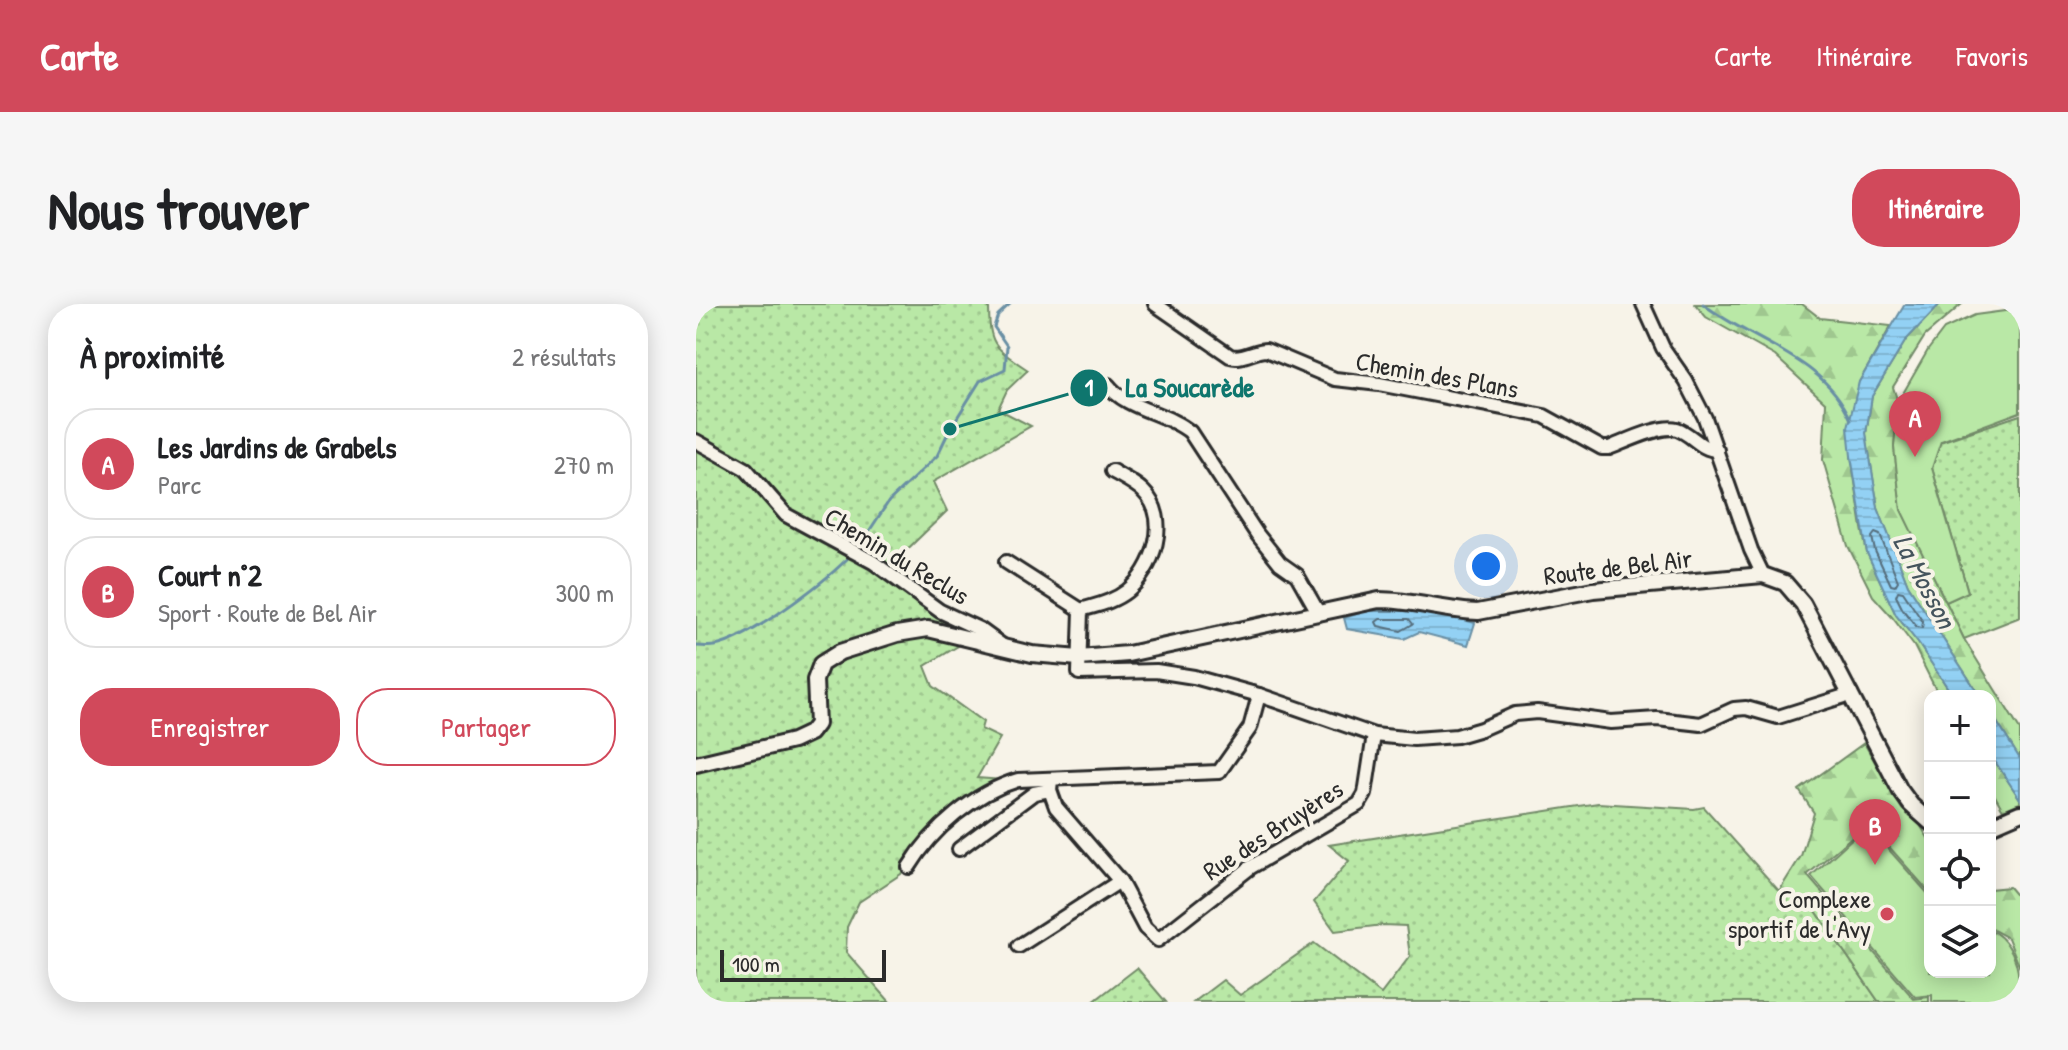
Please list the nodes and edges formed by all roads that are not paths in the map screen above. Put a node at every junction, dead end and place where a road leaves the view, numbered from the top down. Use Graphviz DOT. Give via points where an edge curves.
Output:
graph roads {
  1 [pos="1155,304"];
  2 [pos="1643,304"];
  3 [pos="1108,385"];
  4 [pos="696,441"];
  5 [pos="1717,450"];
  6 [pos="1112,471"];
  7 [pos="1006,562"];
  8 [pos="1763,575"];
  9 [pos="1081,610"];
  10 [pos="1318,612"];
  11 [pos="1004,646"];
  12 [pos="1079,658"];
  13 [pos="1851,694"];
  14 [pos="1259,695"];
  15 [pos="1374,735"];
  16 [pos="696,764"];
  17 [pos="1051,785"];
  18 [pos="2020,813"];
  19 [pos="1924,817"];
  20 [pos="1996,823"];
  21 [pos="959,849"];
  22 [pos="909,867"];
  23 [pos="1120,881"];
  24 [pos="1019,946"];
  1 -- 5 [label="street, Chemin des Plans" via="1237,358 1266,350 1335,379 1544,416 1602,448 1676,428"];
  2 -- 5 [label="street"];
  3 -- 10 [label="street" via="1121,398 1190,432 1257,534 1297,575"];
  4 -- 11 [label="street, Chemin du Reclus" via="746,469 786,515 873,562 940,611"];
  5 -- 8 [label="street"];
  6 -- 9 [label="street" via="1145,492 1155,511 1156,543 1136,583 1108,602"];
  7 -- 9 [label="street"];
  8 -- 10 [label="street, Route de Bel Air" via="1593,590 1495,611 1462,612 1379,600"];
  8 -- 13 [label="street, Route de Bel Air" via="1791,588"];
  9 -- 12 [label="street"];
  10 -- 12 [label="street, Route de Bel Air" via="1128,654"];
  11 -- 12 [label="street, Route de Bel Air"];
  11 -- 16 [label="street, Route de Bel Air" via="928,629 840,652 821,664 815,680 817,724 810,733"];
  12 -- 14 [label="street" via="1079,673 1156,671"];
  13 -- 15 [label="street" via="1778,717 1734,709 1701,724 1657,719 1611,722 1537,712 1515,714 1457,736"];
  13 -- 19 [label="street, Route de Bel Air" via="1900,790"];
  14 -- 15 [label="street"];
  14 -- 17 [label="street" via="1250,728 1219,772"];
  15 -- 23 [label="street, Rue des Bruyères" via="1359,804 1251,867 1158,940 1145,928"];
  17 -- 21 [label="street"];
  17 -- 22 [label="street" via="1018,780 999,786 949,821"];
  17 -- 23 [label="street" via="1056,807"];
  18 -- 20 [label="street"];
  23 -- 24 [label="street"];
}
